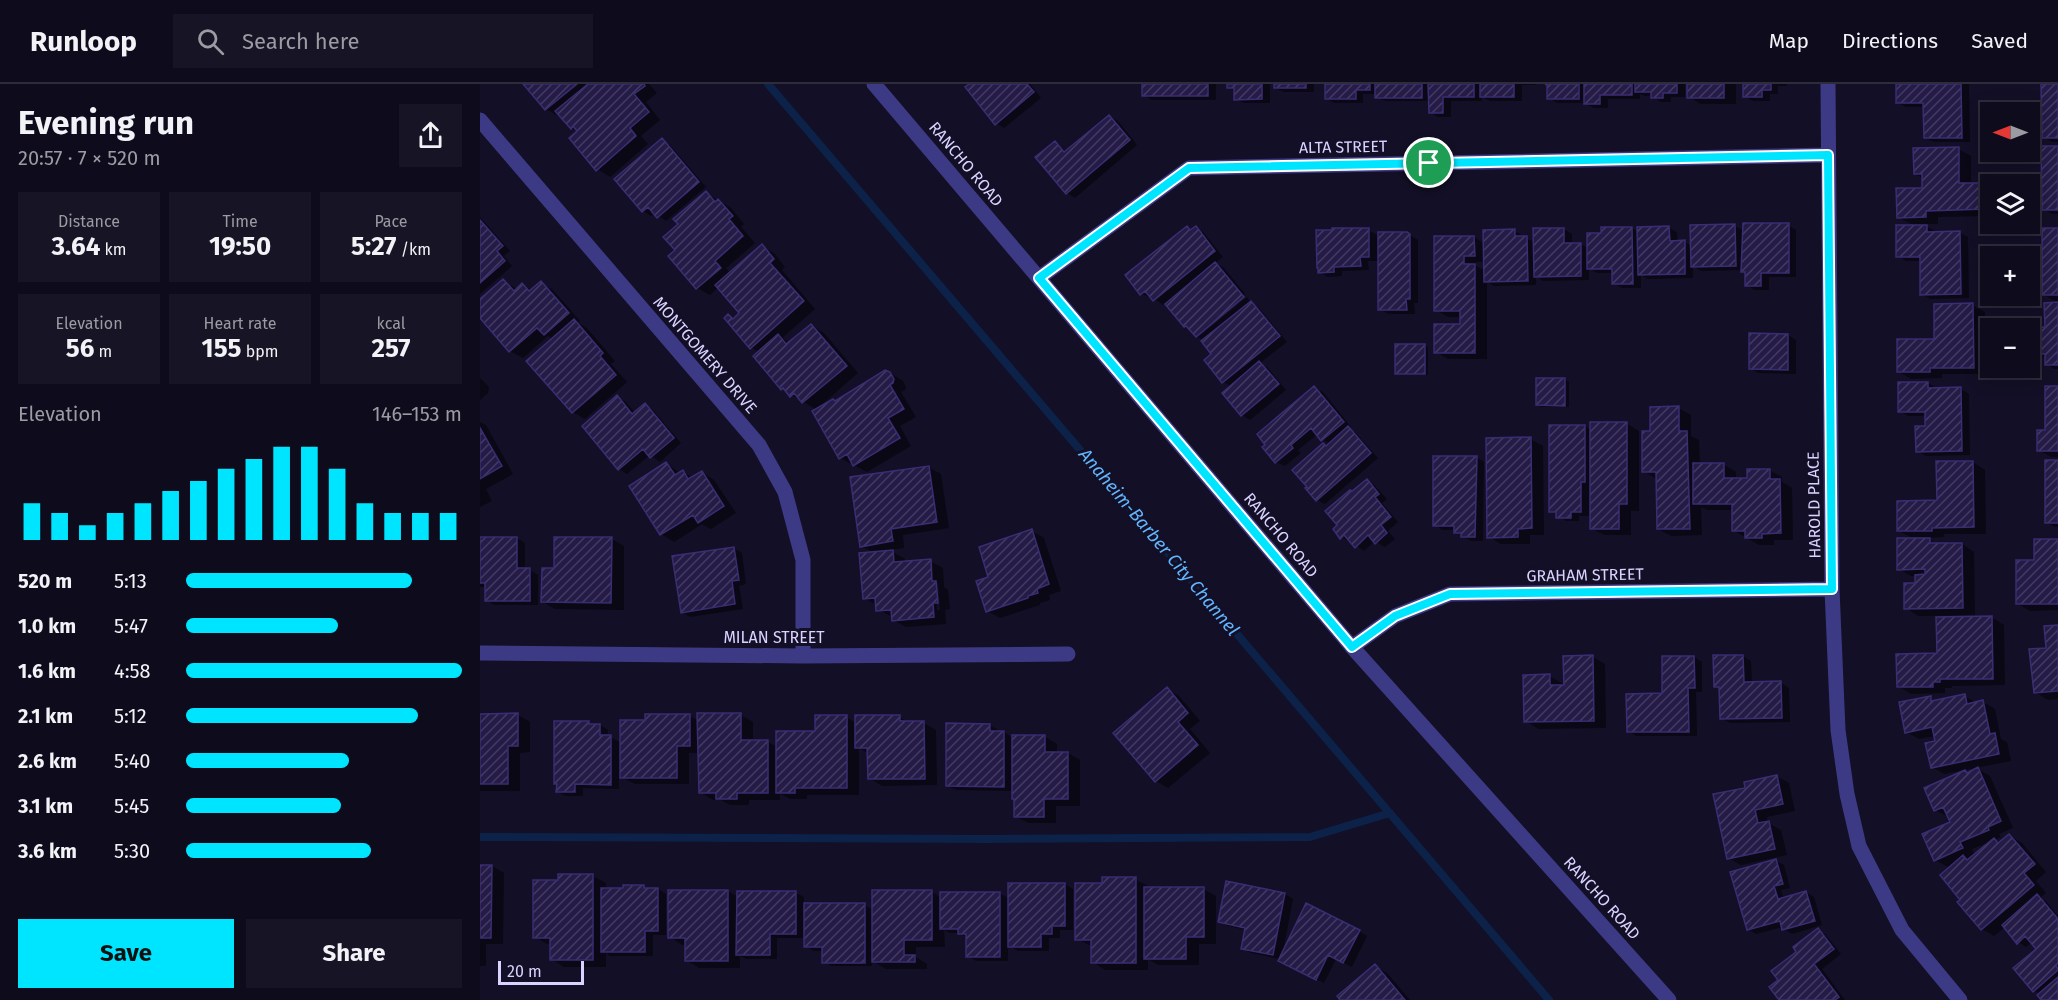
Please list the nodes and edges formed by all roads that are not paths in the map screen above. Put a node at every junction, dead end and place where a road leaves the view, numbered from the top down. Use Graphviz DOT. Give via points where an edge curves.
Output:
graph roads {
  1 [pos="874,84"];
  2 [pos="1828,84"];
  3 [pos="480,120"];
  4 [pos="1828,155"];
  5 [pos="1039,278"];
  6 [pos="1832,589"];
  7 [pos="1352,647"];
  8 [pos="480,653"];
  9 [pos="1068,654"];
  10 [pos="803,656"];
  11 [pos="1670,1000"];
  12 [pos="1960,1000"];
  1 -- 5 [label="street, RANCHO ROAD"];
  2 -- 4 [label="street, HAROLD PLACE"];
  3 -- 10 [label="street, MONTGOMERY DRIVE" via="759,445 785,492 803,560"];
  4 -- 5 [label="street, ALTA STREET" via="1189,168"];
  4 -- 6 [label="street, HAROLD PLACE"];
  5 -- 7 [label="street, RANCHO ROAD"];
  6 -- 7 [label="street, GRAHAM STREET" via="1450,594 1395,616"];
  6 -- 12 [label="street, HAROLD PLACE" via="1838,730 1859,846 1902,930"];
  7 -- 11 [label="street, RANCHO ROAD"];
  8 -- 10 [label="street, MILAN STREET"];
  9 -- 10 [label="street, MILAN STREET"];
}
